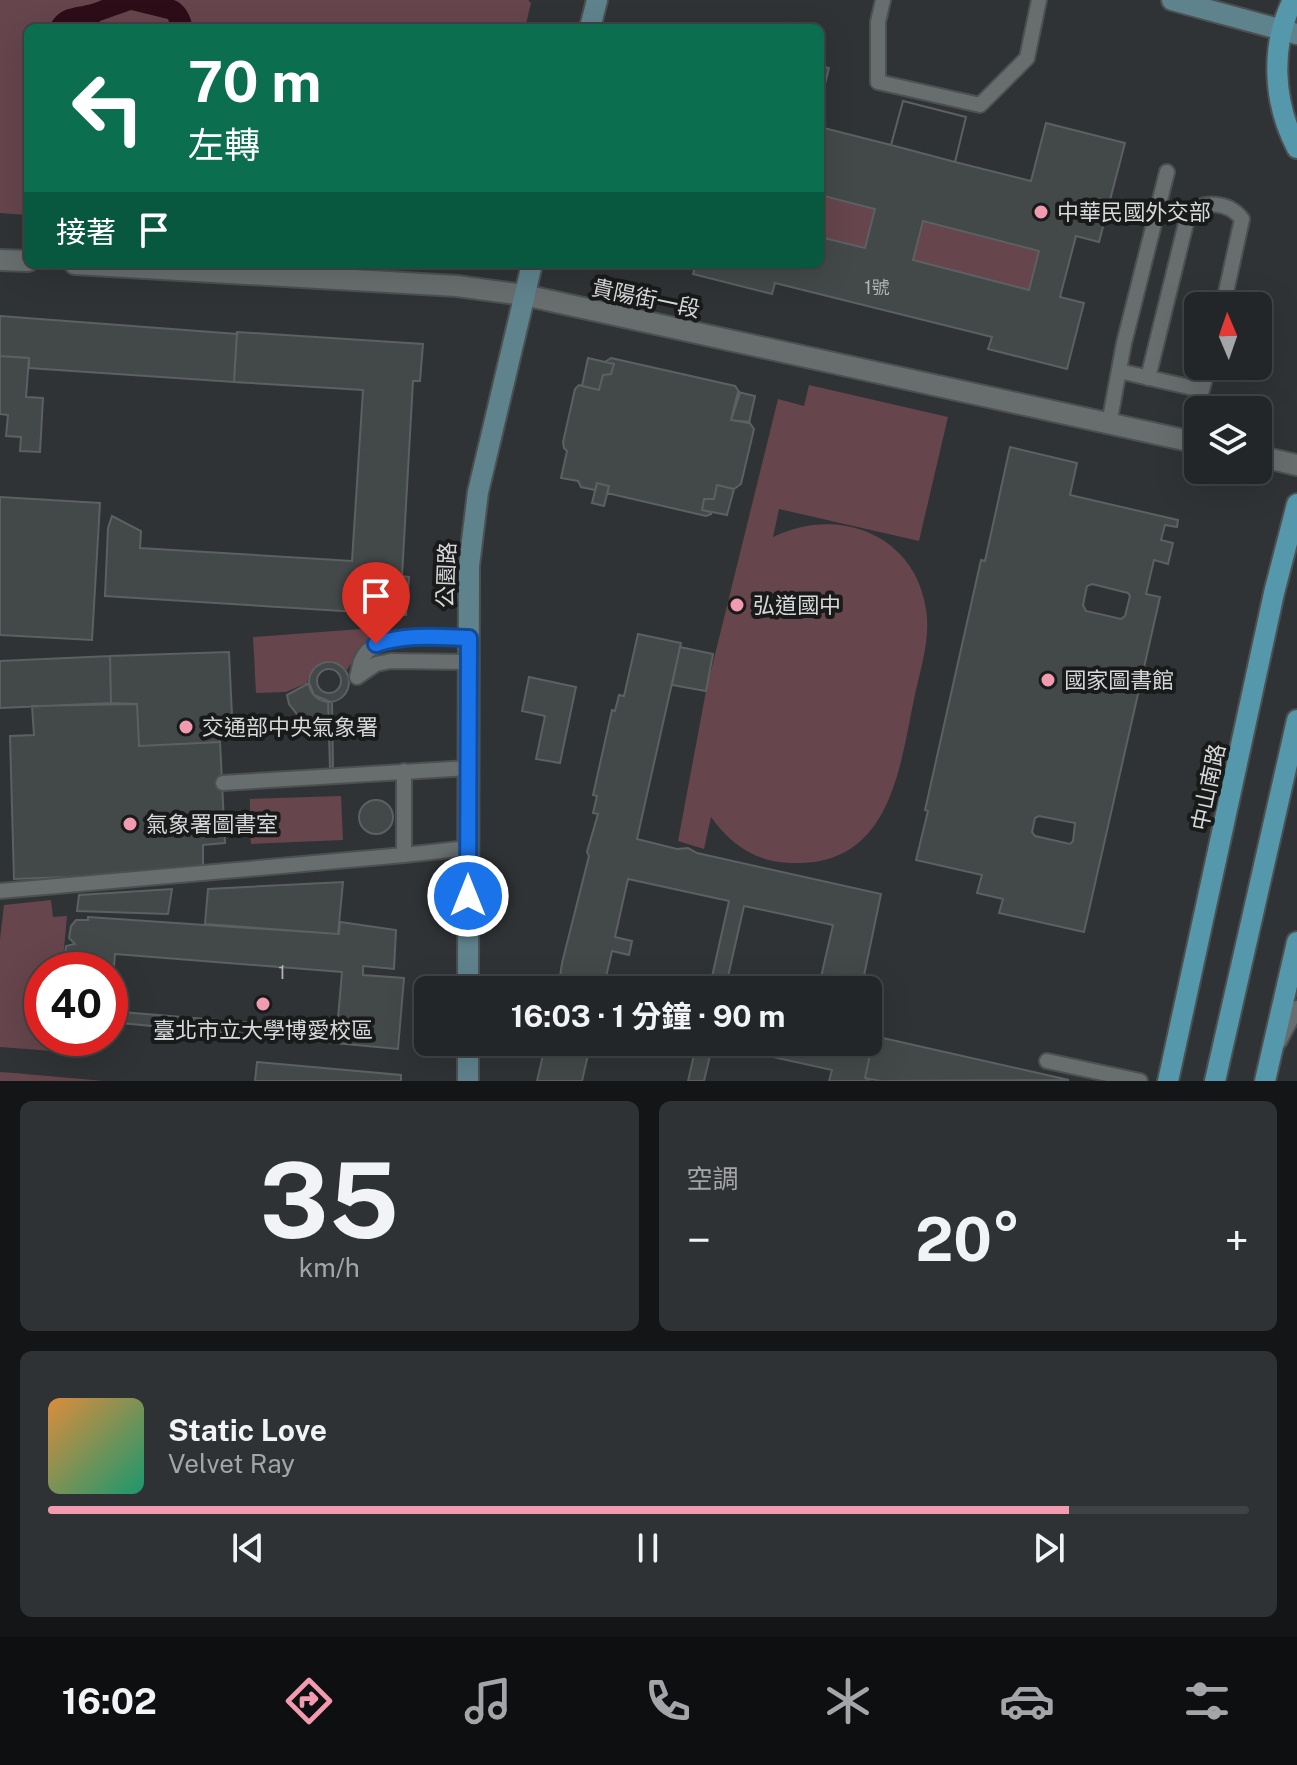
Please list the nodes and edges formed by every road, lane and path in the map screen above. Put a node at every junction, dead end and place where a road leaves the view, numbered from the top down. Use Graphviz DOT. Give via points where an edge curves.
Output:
graph roads {
  1 [pos="597,0"];
  2 [pos="883,0"];
  3 [pos="1039,0"];
  4 [pos="1172,0"];
  5 [pos="1293,0"];
  6 [pos="591,24"];
  7 [pos="1289,32"];
  8 [pos="1297,148"];
  9 [pos="1167,172"];
  10 [pos="0,260"];
  11 [pos="24,261"];
  12 [pos="144,268"];
  13 [pos="531,268"];
  14 [pos="1226,292"];
  15 [pos="524,295"];
  16 [pos="1119,371"];
  17 [pos="1148,378"];
  18 [pos="1204,380"];
  19 [pos="1109,424"];
  20 [pos="1184,440"];
  21 [pos="1272,459"];
  22 [pos="1297,465"];
  23 [pos="1297,504"];
  24 [pos="469,638"];
  25 [pos="469,662"];
  26 [pos="1297,720"];
  27 [pos="468,768"];
  28 [pos="404,771"];
  29 [pos="223,783"];
  30 [pos="468,848"];
  31 [pos="404,855"];
  32 [pos="0,891"];
  33 [pos="1297,942"];
  34 [pos="468,976"];
  35 [pos="1297,1008"];
  36 [pos="468,1056"];
  37 [pos="1047,1061"];
  38 [pos="1268,1071"];
  39 [pos="468,1081"];
  40 [pos="1140,1081"];
  41 [pos="1168,1081"];
  42 [pos="1215,1081"];
  1 -- 6 [label="street"];
  2 -- 3 [label="lane" via="878,82 980,105 1027,58"];
  4 -- 7 [label="street"];
  5 -- 7 [label="main road"];
  7 -- 8 [label="main road" via="1277,60 1278,86"];
  9 -- 16 [label="lane"];
  10 -- 11 [label="street"];
  12 -- 15 [label="street, 貴陽街一段" via="457,286"];
  13 -- 15 [label="street, 公園路"];
  14 -- 17 [label="lane" via="1242,219 1236,210 1197,205 1188,215"];
  15 -- 19 [label="street, 貴陽街一段"];
  15 -- 24 [label="street, 公園路" via="478,492 469,566"];
  16 -- 17 [label="lane"];
  16 -- 19 [label="lane"];
  17 -- 18 [label="lane" via="1202,390"];
  19 -- 20 [label="street, 貴陽街一段"];
  21 -- 22 [label="street"];
  23 -- 41 [label="main road, 中山南路"];
  24 -- 25 [label="street, 公園路"];
  24 -- 25 [label="lane" via="415,636 376,644 362,657 357,677 391,661"];
  25 -- 27 [label="street, 公園路"];
  26 -- 42 [label="main road"];
  27 -- 28 [label="lane"];
  27 -- 30 [label="street, 公園路"];
  28 -- 29 [label="lane"];
  28 -- 31 [label="lane"];
  30 -- 31 [label="lane"];
  30 -- 34 [label="street, 公園路"];
  31 -- 32 [label="lane"];
  33 -- 38 [label="main road"];
  35 -- 38 [label="lane"];
  36 -- 39 [label="street"];
  37 -- 40 [label="lane"];
}
